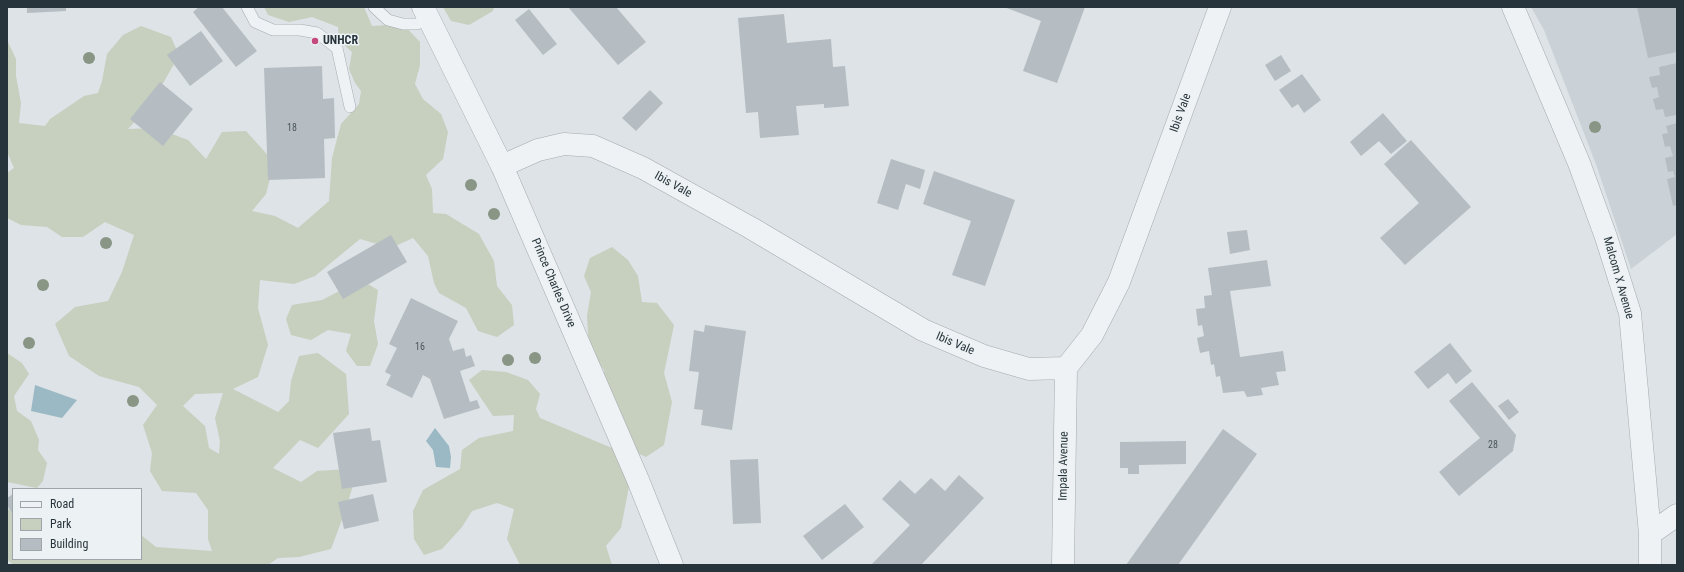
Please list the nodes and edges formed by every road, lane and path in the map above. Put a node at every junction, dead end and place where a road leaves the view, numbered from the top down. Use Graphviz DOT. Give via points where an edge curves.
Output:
graph roads {
  1 [pos="247,7"];
  2 [pos="374,7"];
  3 [pos="1220,7"];
  4 [pos="1513,7"];
  5 [pos="426,13"];
  6 [pos="350,107"];
  7 [pos="502,166"];
  8 [pos="1066,368"];
  9 [pos="1677,516"];
  10 [pos="1650,534"];
  11 [pos="672,565"];
  12 [pos="1063,565"];
  13 [pos="1650,565"];
  1 -- 6 [label="lane" via="255,22 273,30 317,33 337,48"];
  2 -- 5 [label="lane" via="388,20 403,24 417,24"];
  3 -- 8 [label="street, Ibis Vale" via="1119,282 1092,335"];
  4 -- 10 [label="street, Malcom X Avenue" via="1579,163 1630,313"];
  5 -- 7 [label="street, Prince Charles Drive"];
  7 -- 8 [label="street, Ibis Vale" via="538,150 564,144 593,146 643,168 751,228 923,330 984,356 1029,369"];
  7 -- 11 [label="street, Prince Charles Drive" via="638,480"];
  8 -- 12 [label="street, Impala Avenue"];
  9 -- 10 [label="street"];
  10 -- 13 [label="street, Malcom X Avenue"];
}
